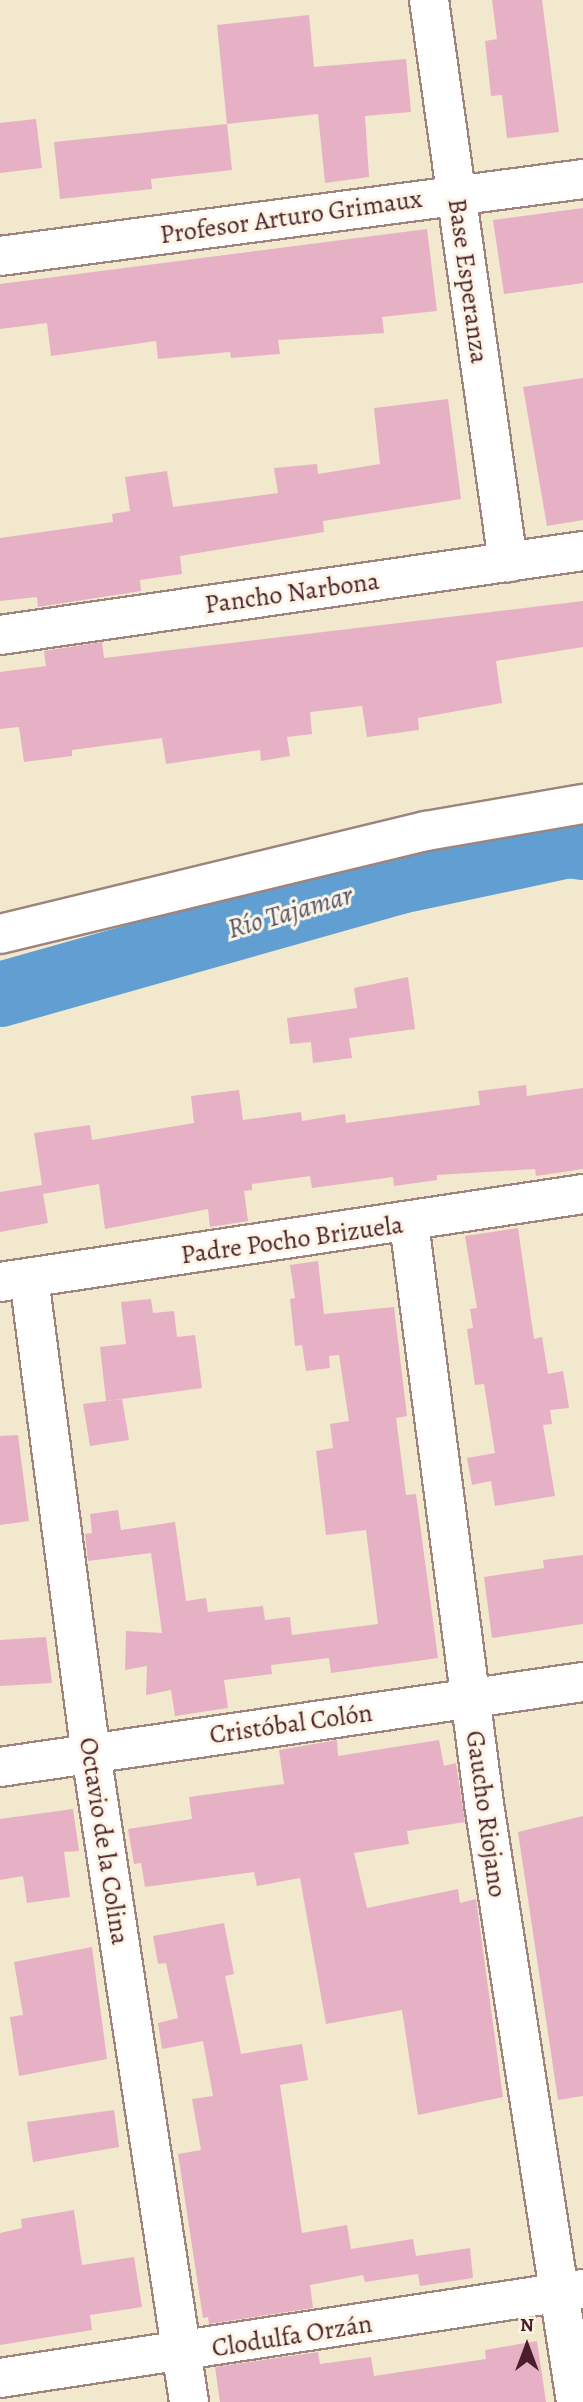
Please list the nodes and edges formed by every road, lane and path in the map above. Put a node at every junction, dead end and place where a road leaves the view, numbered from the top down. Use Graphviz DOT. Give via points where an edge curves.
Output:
graph roads {
  1 [pos="429,0"];
  2 [pos="583,179"];
  3 [pos="456,195"];
  4 [pos="0,256"];
  5 [pos="583,551"];
  6 [pos="508,562"];
  7 [pos="0,635"];
  8 [pos="583,804"];
  9 [pos="0,934"];
  10 [pos="583,1194"];
  11 [pos="409,1223"];
  12 [pos="14,1280"];
  13 [pos="583,1682"];
  14 [pos="469,1698"];
  15 [pos="91,1753"];
  16 [pos="0,1767"];
  17 [pos="571,2290"];
  18 [pos="182,2353"];
  19 [pos="0,2378"];
  20 [pos="189,2402"];
  21 [pos="576,2402"];
  1 -- 3 [label="street, Base Esperanza"];
  2 -- 3 [label="street, Profesor Arturo Grimaux"];
  3 -- 4 [label="street, Profesor Arturo Grimaux"];
  3 -- 6 [label="street, Base Esperanza"];
  5 -- 6 [label="street, Pancho Narbona"];
  6 -- 7 [label="street, Pancho Narbona"];
  8 -- 9 [label="street" via="426,831"];
  10 -- 11 [label="street, Padre Pocho Brizuela"];
  11 -- 12 [label="street, Padre Pocho Brizuela"];
  11 -- 14 [label="street, Gaucho Riojano"];
  12 -- 15 [label="street, Octavio de la Colina"];
  13 -- 14 [label="street, Cristóbal Colón"];
  14 -- 15 [label="street, Cristóbal Colón"];
  14 -- 17 [label="street, Gaucho Riojano"];
  15 -- 16 [label="street, Cristóbal Colón"];
  15 -- 18 [label="street, Octavio de la Colina"];
  17 -- 18 [label="street, Clodulfa Orzán"];
  17 -- 21 [label="street, Gaucho Riojano"];
  18 -- 19 [label="street, Clodulfa Orzán"];
  18 -- 20 [label="street, Octavio de la Colina"];
}
